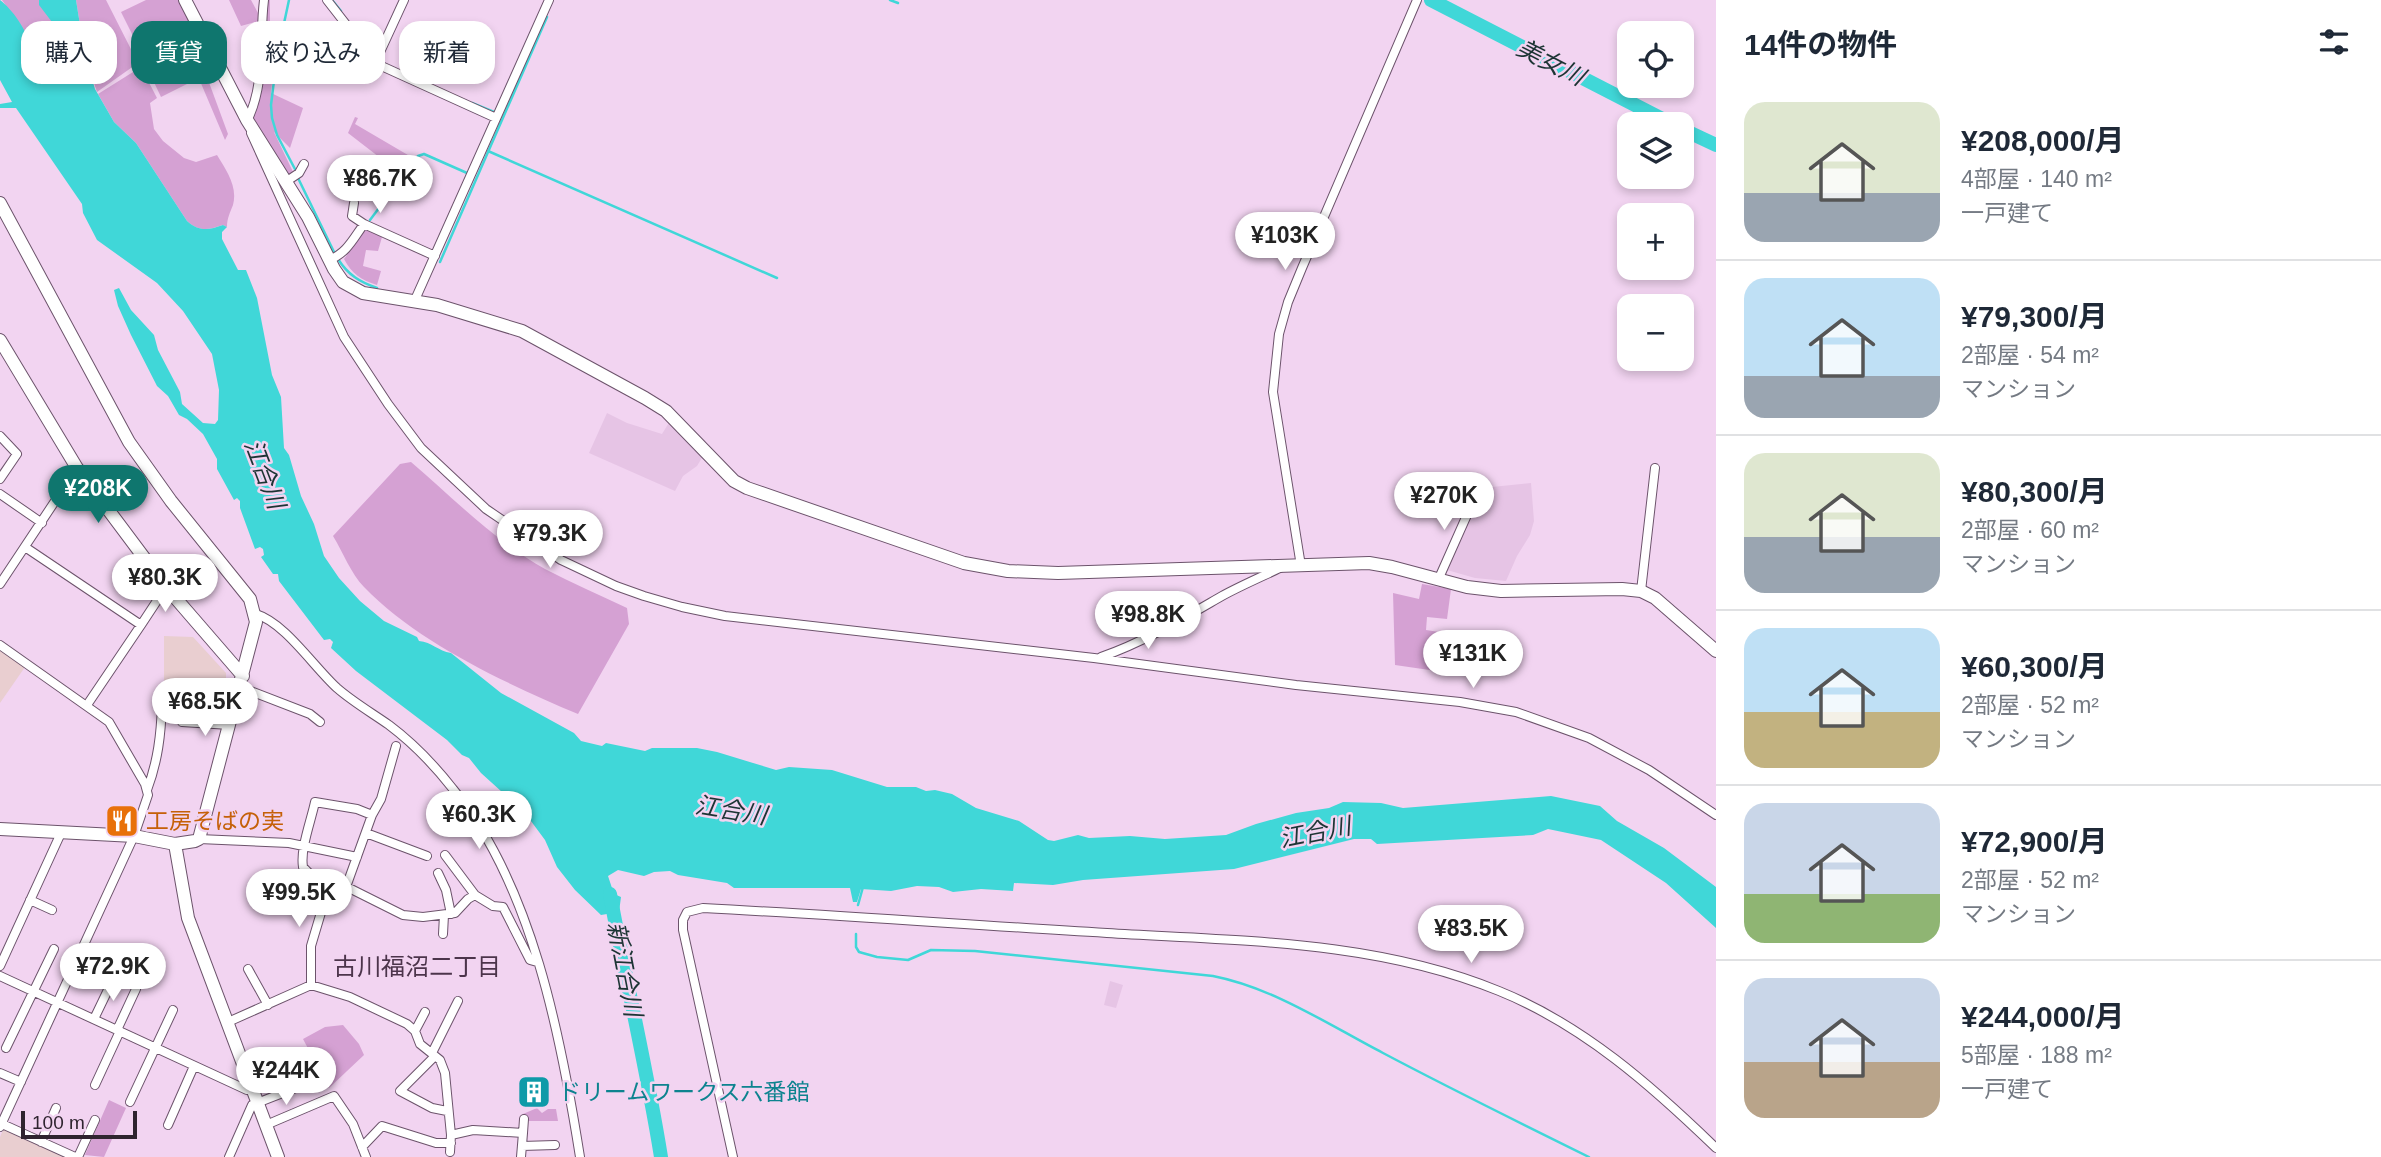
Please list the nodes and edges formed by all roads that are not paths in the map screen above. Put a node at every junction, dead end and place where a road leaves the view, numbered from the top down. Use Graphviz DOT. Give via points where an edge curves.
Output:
graph roads {
  1 [pos="185,0"];
  2 [pos="264,0"];
  3 [pos="327,0"];
  4 [pos="549,0"];
  5 [pos="1417,0"];
  6 [pos="403,1"];
  7 [pos="344,21"];
  8 [pos="385,40"];
  9 [pos="385,64"];
  10 [pos="496,118"];
  11 [pos="247,120"];
  12 [pos="304,164"];
  13 [pos="293,177"];
  14 [pos="0,203"];
  15 [pos="354,203"];
  16 [pos="0,215"];
  17 [pos="363,224"];
  18 [pos="12,226"];
  19 [pos="435,256"];
  20 [pos="334,258"];
  21 [pos="414,302"];
  22 [pos="0,340"];
  23 [pos="0,436"];
  24 [pos="77,468"];
  25 [pos="1656,468"];
  26 [pos="0,479"];
  27 [pos="0,494"];
  28 [pos="1475,497"];
  29 [pos="41,523"];
  30 [pos="24,547"];
  31 [pos="1301,566"];
  32 [pos="1283,567"];
  33 [pos="1439,578"];
  34 [pos="0,584"];
  35 [pos="166,587"];
  36 [pos="1641,591"];
  37 [pos="256,614"];
  38 [pos="141,625"];
  39 [pos="0,645"];
  40 [pos="1716,651"];
  41 [pos="1098,659"];
  42 [pos="242,681"];
  43 [pos="162,704"];
  44 [pos="87,705"];
  45 [pos="182,722"];
  46 [pos="320,722"];
  47 [pos="230,726"];
  48 [pos="396,746"];
  49 [pos="146,790"];
  50 [pos="372,815"];
  51 [pos="1716,815"];
  52 [pos="0,830"];
  53 [pos="61,833"];
  54 [pos="366,834"];
  55 [pos="134,836"];
  56 [pos="199,839"];
  57 [pos="175,844"];
  58 [pos="303,845"];
  59 [pos="445,855"];
  60 [pos="427,856"];
  61 [pos="357,858"];
  62 [pos="438,873"];
  63 [pos="331,879"];
  64 [pos="346,887"];
  65 [pos="475,895"];
  66 [pos="30,900"];
  67 [pos="52,909"];
  68 [pos="447,914"];
  69 [pos="443,934"];
  70 [pos="54,949"];
  71 [pos="3,952"];
  72 [pos="537,962"];
  73 [pos="0,966"];
  74 [pos="118,969"];
  75 [pos="248,969"];
  76 [pos="0,976"];
  77 [pos="311,985"];
  78 [pos="136,989"];
  79 [pos="34,991"];
  80 [pos="458,1001"];
  81 [pos="58,1002"];
  82 [pos="268,1005"];
  83 [pos="173,1010"];
  84 [pos="425,1012"];
  85 [pos="94,1019"];
  86 [pos="228,1022"];
  87 [pos="118,1030"];
  88 [pos="415,1031"];
  89 [pos="6,1048"];
  90 [pos="156,1048"];
  91 [pos="433,1054"];
  92 [pos="194,1066"];
  93 [pos="0,1073"];
  94 [pos="21,1082"];
  95 [pos="95,1085"];
  96 [pos="303,1085"];
  97 [pos="256,1096"];
  98 [pos="130,1102"];
  99 [pos="56,1108"];
  100 [pos="447,1111"];
  101 [pos="524,1119"];
  102 [pos="95,1120"];
  103 [pos="1,1124"];
  104 [pos="168,1125"];
  105 [pos="266,1125"];
  106 [pos="523,1133"];
  107 [pos="41,1142"];
  108 [pos="451,1143"];
  109 [pos="555,1145"];
  110 [pos="522,1146"];
  111 [pos="362,1147"];
  112 [pos="1716,1148"];
  113 [pos="77,1157"];
  114 [pos="229,1157"];
  115 [pos="278,1157"];
  116 [pos="366,1157"];
  117 [pos="521,1157"];
  118 [pos="580,1157"];
  119 [pos="733,1157"];
  1 -- 11 [label="street"];
  2 -- 11 [label="street" via="262,57"];
  3 -- 7 [label="street"];
  4 -- 10 [label="street"];
  5 -- 31 [label="street" via="1302,268 1279,334 1273,392"];
  6 -- 8 [label="street"];
  9 -- 10 [label="street"];
  10 -- 19 [label="street"];
  11 -- 13 [label="street"];
  11 -- 41 [label="street" via="344,337 388,404 421,448 458,484 539,547 617,586 682,607 771,622"];
  12 -- 13 [label="street"];
  13 -- 20 [label="street"];
  14 -- 18 [label="street"];
  15 -- 17 [label="street" via="352,216"];
  16 -- 18 [label="street"];
  17 -- 19 [label="street"];
  17 -- 20 [label="street"];
  18 -- 37 [label="street" via="129,442"];
  19 -- 21 [label="street"];
  20 -- 21 [label="street" via="343,282 363,293"];
  21 -- 32 [label="street" via="522,331 645,398 666,411 727,475 747,488 964,563 1030,573"];
  22 -- 24 [label="street"];
  23 -- 26 [label="street" via="17,454"];
  24 -- 29 [label="street"];
  24 -- 35 [label="street"];
  25 -- 36 [label="street"];
  27 -- 29 [label="street"];
  28 -- 33 [label="street"];
  29 -- 30 [label="street"];
  30 -- 34 [label="street"];
  30 -- 38 [label="street"];
  31 -- 32 [label="street"];
  31 -- 33 [label="street" via="1369,564"];
  32 -- 41 [label="street"];
  33 -- 36 [label="street" via="1501,591"];
  35 -- 38 [label="street"];
  35 -- 42 [label="street"];
  36 -- 40 [label="street"];
  37 -- 42 [label="street"];
  37 -- 72 [label="street" via="275,623 312,664 413,746 454,789 484,831 508,877"];
  38 -- 44 [label="street"];
  39 -- 44 [label="street"];
  41 -- 51 [label="street" via="1516,712 1589,738 1649,770"];
  42 -- 46 [label="street"];
  42 -- 47 [label="street"];
  43 -- 49 [label="street" via="158,756"];
  44 -- 49 [label="street" via="109,722"];
  45 -- 47 [label="street"];
  47 -- 56 [label="street"];
  48 -- 50 [label="street"];
  49 -- 55 [label="street"];
  50 -- 54 [label="street"];
  50 -- 58 [label="street" via="315,802"];
  52 -- 53 [label="street"];
  53 -- 55 [label="street"];
  53 -- 66 [label="street"];
  54 -- 60 [label="street"];
  54 -- 61 [label="street"];
  55 -- 57 [label="street"];
  55 -- 81 [label="street"];
  56 -- 57 [label="street"];
  56 -- 58 [label="street"];
  57 -- 86 [label="street" via="188,918"];
  58 -- 61 [label="street"];
  58 -- 63 [label="street" via="305,870"];
  59 -- 65 [label="street"];
  61 -- 64 [label="street"];
  62 -- 68 [label="street" via="446,890"];
  63 -- 64 [label="street"];
  63 -- 77 [label="street" via="313,931"];
  64 -- 68 [label="street" via="403,915"];
  65 -- 68 [label="street" via="455,913"];
  65 -- 72 [label="street" via="503,907 530,960"];
  66 -- 67 [label="street"];
  66 -- 71 [label="street"];
  68 -- 69 [label="street"];
  70 -- 79 [label="street"];
  71 -- 73 [label="street"];
  72 -- 118 [label="street" via="566,1076"];
  74 -- 85 [label="street"];
  75 -- 82 [label="street"];
  76 -- 79 [label="street"];
  77 -- 82 [label="street"];
  77 -- 88 [label="street" via="350,997"];
  78 -- 87 [label="street"];
  79 -- 81 [label="street"];
  79 -- 89 [label="street"];
  80 -- 91 [label="street"];
  81 -- 85 [label="street"];
  81 -- 94 [label="street"];
  82 -- 86 [label="street"];
  83 -- 90 [label="street"];
  84 -- 88 [label="street"];
  85 -- 87 [label="street"];
  86 -- 97 [label="street"];
  87 -- 90 [label="street"];
  87 -- 95 [label="street"];
  88 -- 91 [label="street" via="420,1044"];
  90 -- 92 [label="street"];
  90 -- 98 [label="street"];
  91 -- 100 [label="street" via="445,1073"];
  91 -- 100 [label="street" via="400,1091"];
  92 -- 97 [label="street"];
  92 -- 104 [label="street"];
  93 -- 94 [label="street"];
  94 -- 103 [label="street"];
  96 -- 97 [label="street"];
  97 -- 105 [label="street"];
  97 -- 114 [label="street"];
  99 -- 107 [label="street"];
  100 -- 108 [label="street"];
  101 -- 106 [label="street"];
  102 -- 113 [label="street"];
  103 -- 107 [label="street"];
  105 -- 111 [label="street" via="334,1096"];
  105 -- 115 [label="street"];
  106 -- 108 [label="street" via="473,1130"];
  106 -- 110 [label="street"];
  107 -- 113 [label="street"];
  108 -- 111 [label="street" via="436,1143 382,1126"];
  109 -- 110 [label="street"];
  110 -- 117 [label="street"];
  111 -- 116 [label="street"];
  112 -- 119 [label="street" via="1604,1050 1561,1022 1501,992 1415,963 1364,953 1217,939 703,908 687,912 683,930"];
}
